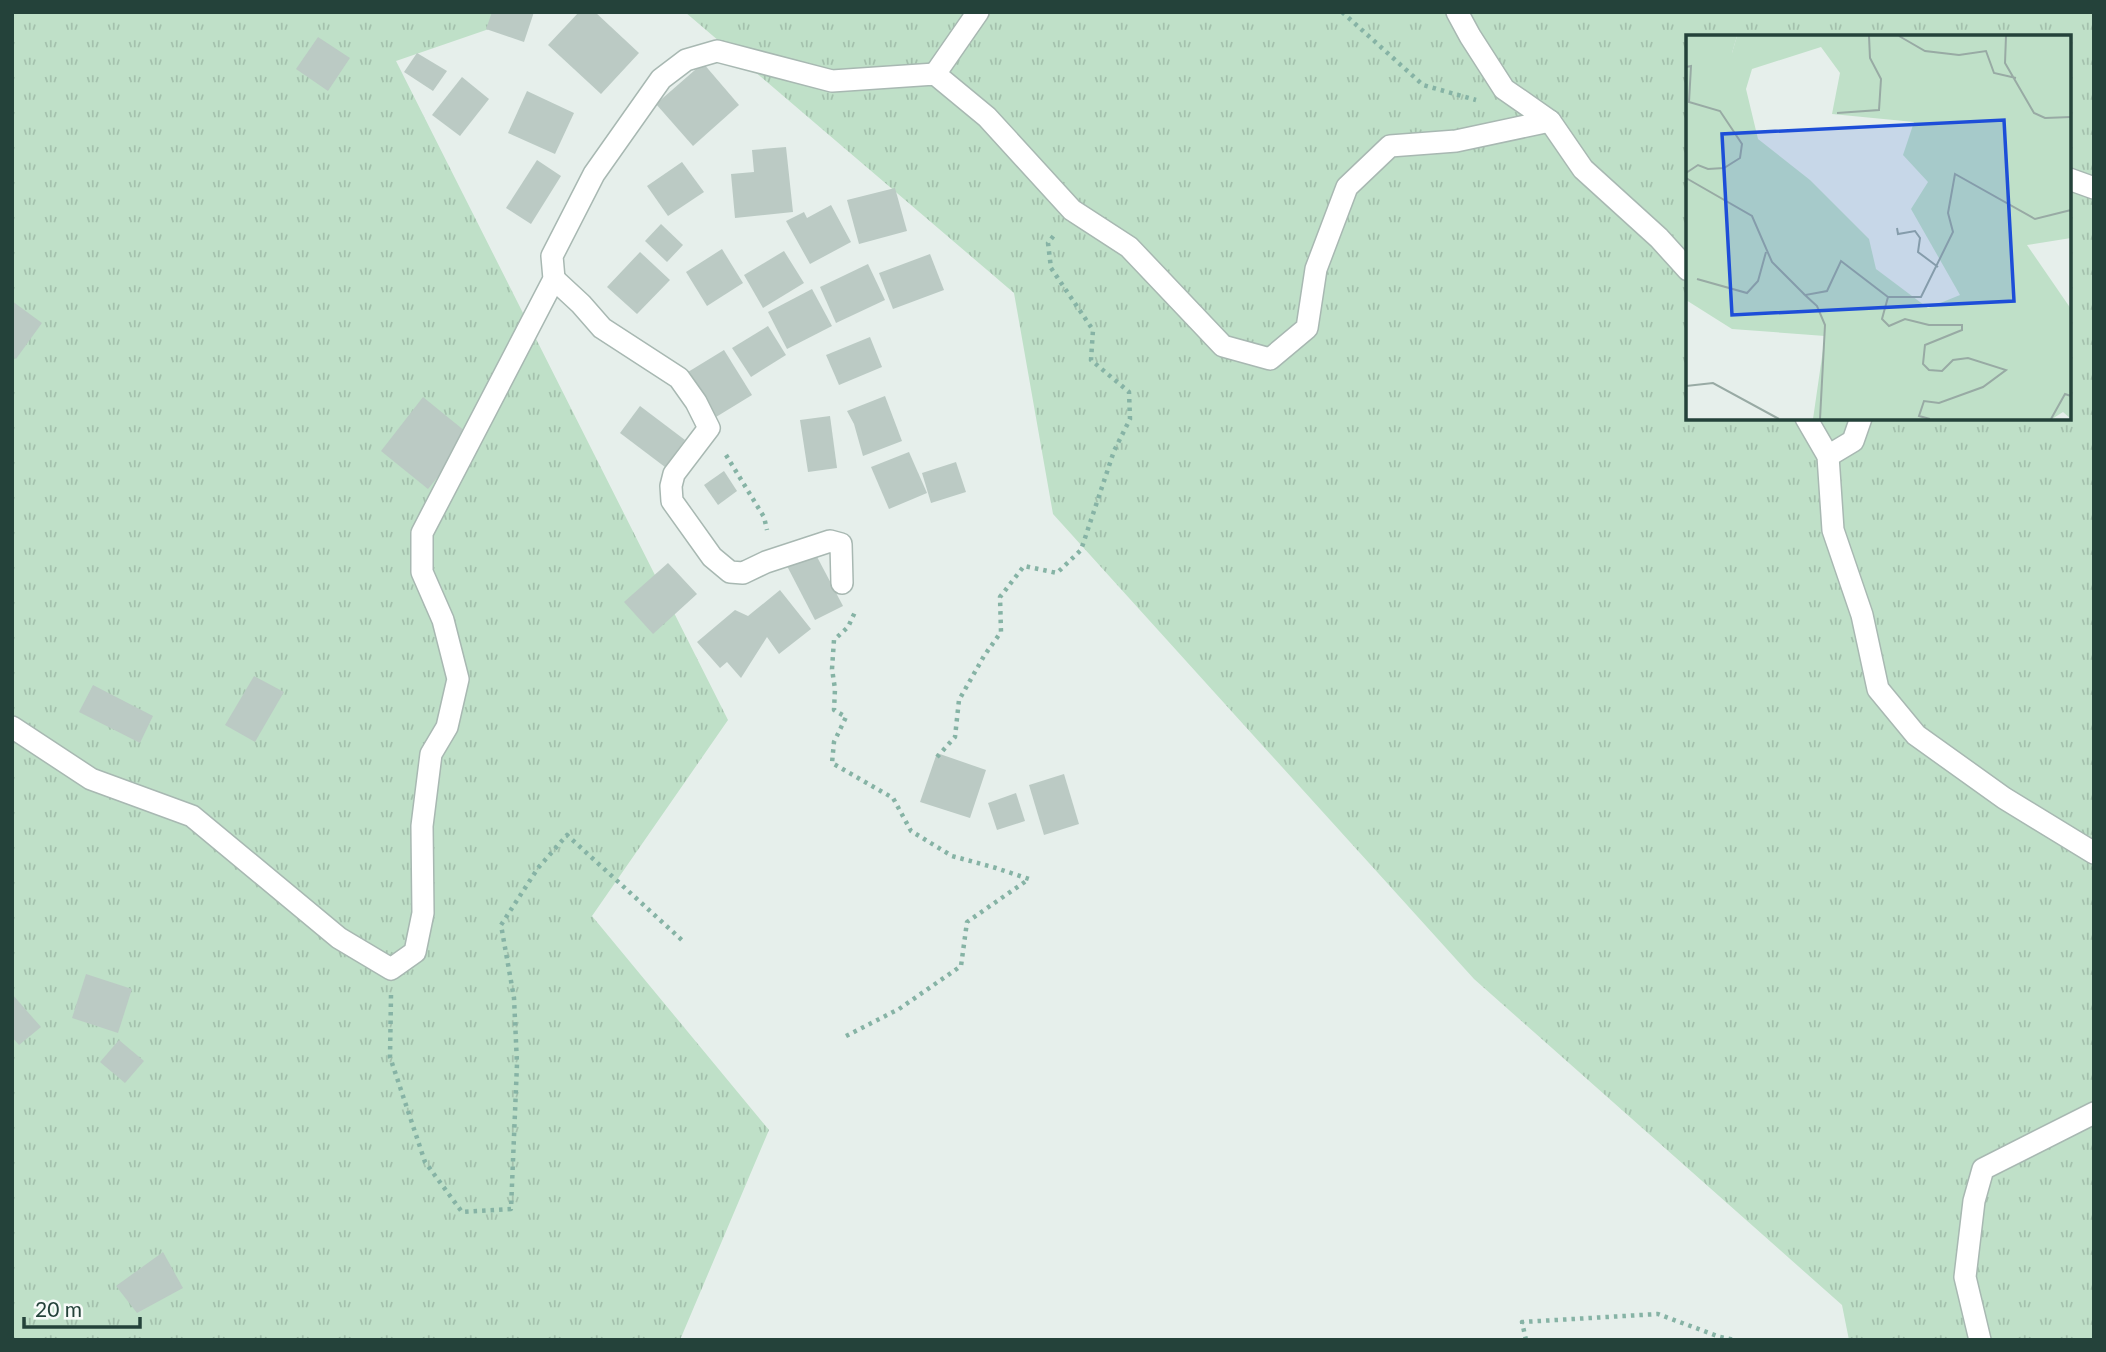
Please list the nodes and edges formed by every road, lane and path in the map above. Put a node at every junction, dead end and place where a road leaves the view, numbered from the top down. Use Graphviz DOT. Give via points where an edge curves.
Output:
graph roads {
  1 [pos="978,12"];
  2 [pos="1342,12"];
  3 [pos="1457,12"];
  4 [pos="935,74"];
  5 [pos="1487,103"];
  6 [pos="1550,121"];
  7 [pos="2071,180"];
  8 [pos="2094,188"];
  9 [pos="1072,210"];
  10 [pos="1686,268"];
  11 [pos="554,279"];
  12 [pos="1807,420"];
  13 [pos="1860,420"];
  14 [pos="709,428"];
  15 [pos="1828,456"];
  16 [pos="766,562"];
  17 [pos="842,583"];
  18 [pos="12,727"];
  19 [pos="937,757"];
  20 [pos="2094,853"];
  21 [pos="684,942"];
  22 [pos="391,969"];
  23 [pos="846,1036"];
  24 [pos="2094,1113"];
  25 [pos="1526,1340"];
  26 [pos="1734,1340"];
  27 [pos="1980,1340"];
  1 -- 4 [label="street"];
  2 -- 5 [label="path" via="1423,85"];
  3 -- 6 [label="street" via="1504,89"];
  4 -- 9 [label="street" via="988,117"];
  4 -- 11 [label="street" via="832,81 717,51 686,60 661,79 594,174 552,256"];
  6 -- 9 [label="street" via="1456,141 1390,146 1347,187 1316,269 1307,328 1270,359 1223,346 1129,247"];
  6 -- 10 [label="street" via="1583,169"];
  7 -- 8 [label="street"];
  9 -- 19 [label="path" via="1048,243 1051,268 1093,330 1091,360 1129,392 1130,419 1081,550 1057,573 1024,566 1000,597 1001,632 959,700 955,737"];
  11 -- 14 [label="street" via="602,328 679,378"];
  11 -- 22 [label="street" via="422,533 422,572 443,620 458,679 447,726 431,754 422,826 424,914 415,952"];
  12 -- 15 [label="street"];
  13 -- 15 [label="street" via="1853,441"];
  14 -- 16 [label="path" via="764,517"];
  14 -- 16 [label="street" via="674,474 672,501 712,557 730,572 743,573"];
  15 -- 20 [label="street" via="1833,530 1862,615 1878,689 1916,735 2004,799"];
  16 -- 17 [label="street" via="836,541 841,544"];
  17 -- 23 [label="path" via="859,605 848,627 834,640 834,710 846,717 834,742 832,763 893,798 911,831 952,856 1029,880 967,922 961,967 899,1009"];
  18 -- 22 [label="street" via="91,779 192,816 339,938"];
  21 -- 22 [label="path" via="567,835 538,868 501,925 514,998 517,1064 511,1209 462,1212 425,1162 390,1057"];
  24 -- 27 [label="street" via="1983,1169 1973,1201 1965,1277"];
  25 -- 26 [label="path" via="1522,1322 1658,1314"];
}
